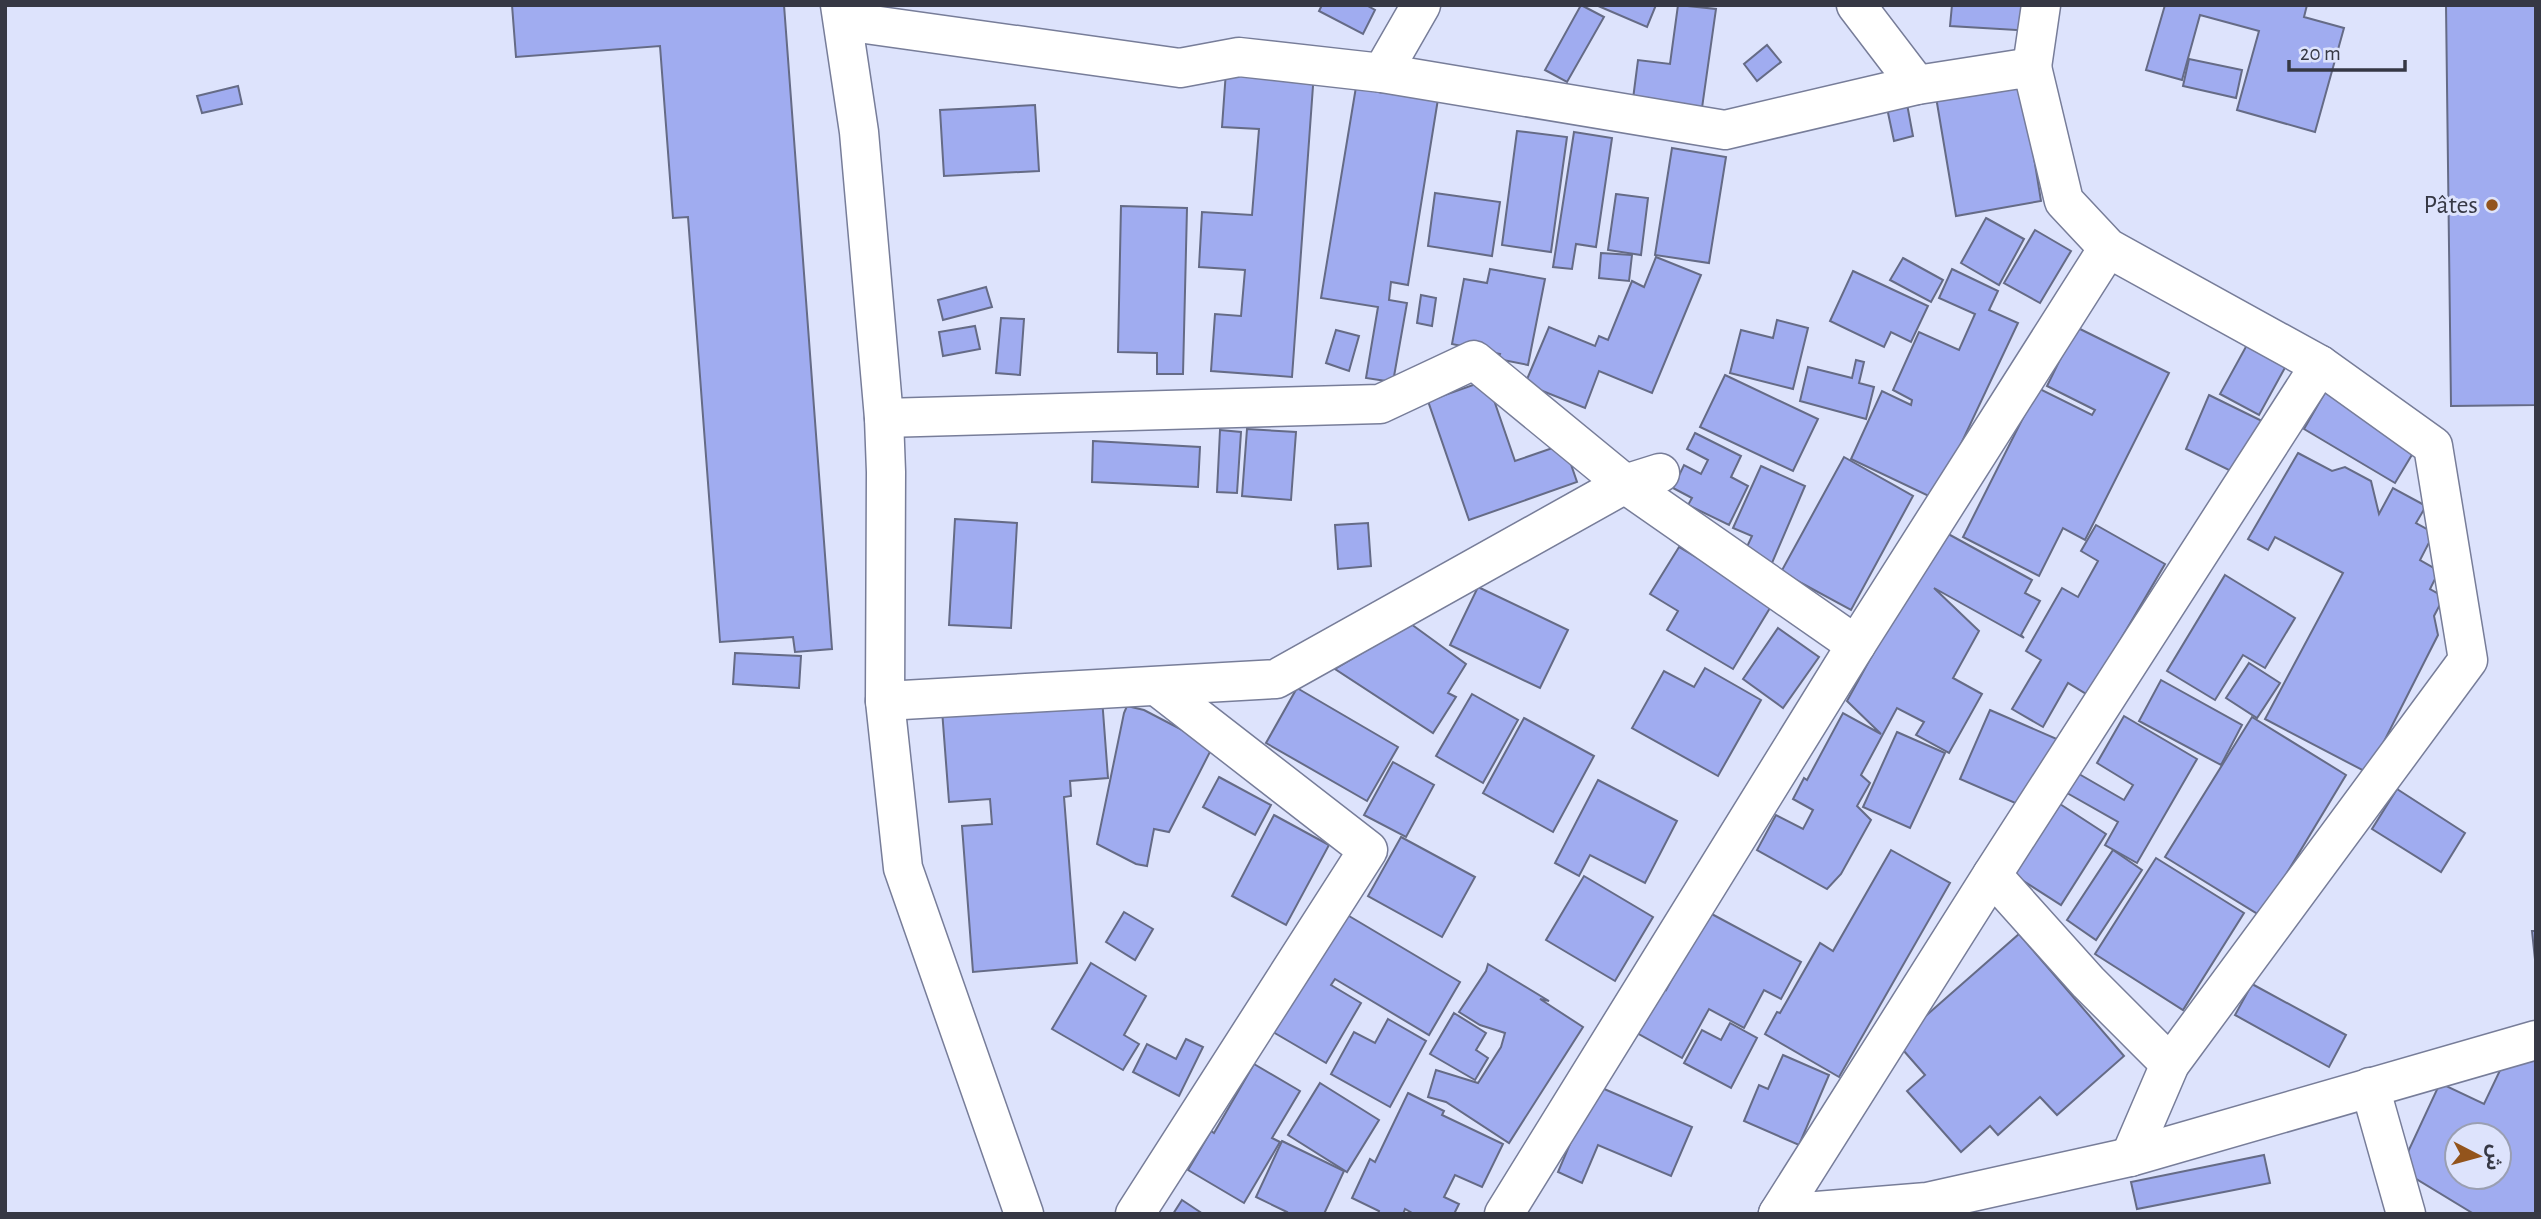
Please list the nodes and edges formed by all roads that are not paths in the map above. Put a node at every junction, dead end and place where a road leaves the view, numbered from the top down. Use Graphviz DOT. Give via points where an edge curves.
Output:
graph roads {
  1 [pos="1421,5"];
  2 [pos="1856,5"];
  3 [pos="2041,5"];
  4 [pos="842,13"];
  5 [pos="2032,66"];
  6 [pos="1382,73"];
  7 [pos="1917,85"];
  8 [pos="2108,248"];
  9 [pos="2320,365"];
  10 [pos="884,418"];
  11 [pos="1643,479"];
  12 [pos="1856,645"];
  13 [pos="1158,687"];
  14 [pos="885,701"];
  15 [pos="1992,875"];
  16 [pos="2536,1040"];
  17 [pos="2170,1064"];
  18 [pos="2370,1087"];
  19 [pos="2130,1157"];
  20 [pos="1929,1208"];
  21 [pos="1024,1214"];
  22 [pos="1135,1214"];
  23 [pos="1504,1214"];
  24 [pos="2406,1214"];
  1 -- 6 [label="street"];
  2 -- 7 [label="street"];
  3 -- 5 [label="street"];
  4 -- 6 [label="street" via="1180,68 1239,57"];
  4 -- 10 [label="street" via="859,132"];
  5 -- 7 [label="street"];
  5 -- 8 [label="street" via="2064,201"];
  6 -- 7 [label="street" via="1725,130"];
  8 -- 9 [label="street"];
  8 -- 12 [label="street"];
  9 -- 15 [label="street"];
  9 -- 17 [label="street" via="2433,446 2468,660"];
  10 -- 11 [label="street" via="1380,404 1474,360"];
  10 -- 14 [label="street"];
  11 -- 12 [label="street"];
  11 -- 13 [label="street" via="1276,679"];
  12 -- 23 [label="street"];
  13 -- 14 [label="street"];
  13 -- 22 [label="street" via="1368,850"];
  14 -- 21 [label="street" via="903,868"];
  15 -- 17 [label="street"];
  15 -- 20 [label="street" via="1778,1214"];
  16 -- 18 [label="street"];
  17 -- 19 [label="street"];
  18 -- 19 [label="street"];
  18 -- 24 [label="street"];
  19 -- 20 [label="street"];
}
